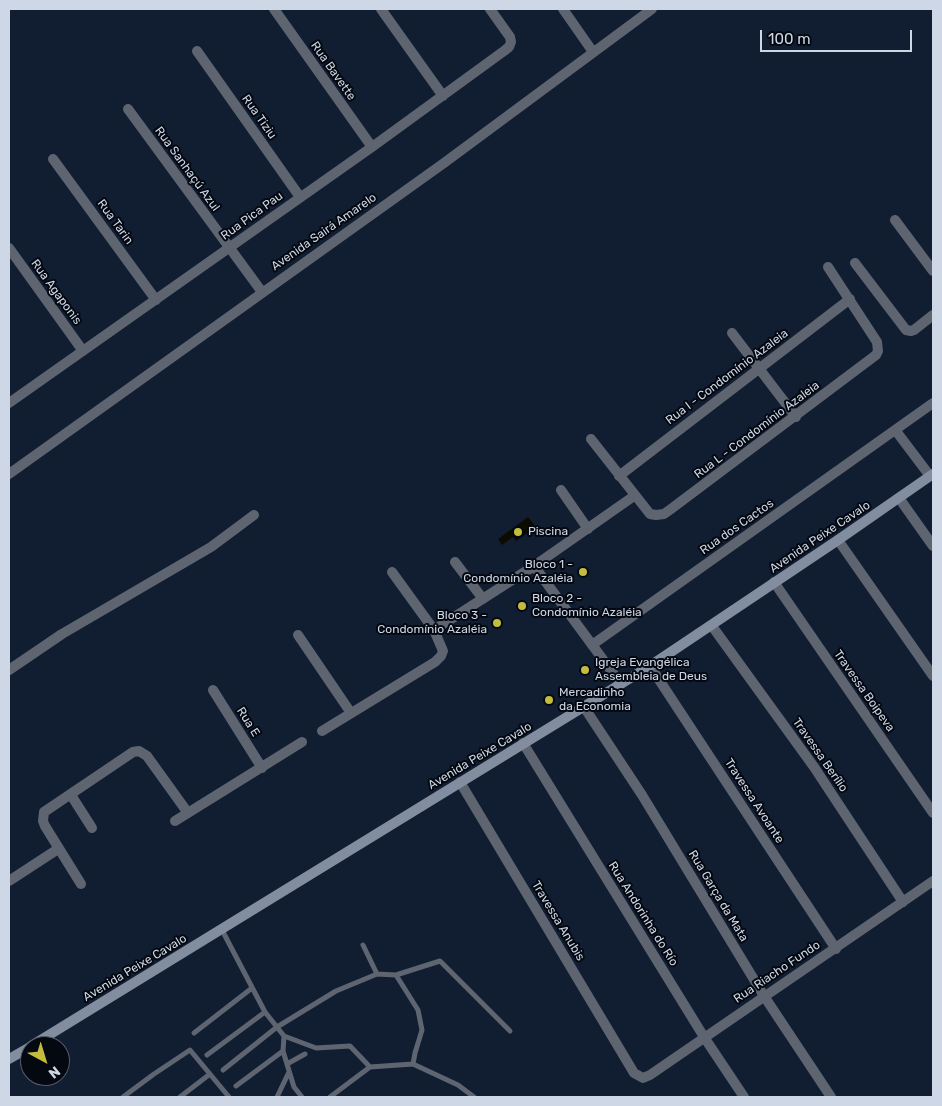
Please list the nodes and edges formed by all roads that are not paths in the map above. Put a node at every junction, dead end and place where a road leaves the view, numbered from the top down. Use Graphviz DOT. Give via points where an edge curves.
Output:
graph roads {
  1 [pos="274,9"];
  2 [pos="381,9"];
  3 [pos="490,9"];
  4 [pos="563,9"];
  5 [pos="652,9"];
  6 [pos="197,51"];
  7 [pos="593,52"];
  8 [pos="444,96"];
  9 [pos="128,109"];
  10 [pos="372,147"];
  11 [pos="53,159"];
  12 [pos="300,197"];
  13 [pos="896,220"];
  14 [pos="9,248"];
  15 [pos="229,248"];
  16 [pos="855,262"];
  17 [pos="828,267"];
  18 [pos="933,269"];
  19 [pos="262,292"];
  20 [pos="850,299"];
  21 [pos="156,300"];
  22 [pos="933,315"];
  23 [pos="732,333"];
  24 [pos="83,351"];
  25 [pos="760,368"];
  26 [pos="10,401"];
  27 [pos="933,403"];
  28 [pos="796,416"];
  29 [pos="896,431"];
  30 [pos="590,438"];
  31 [pos="9,474"];
  32 [pos="932,475"];
  33 [pos="618,476"];
  34 [pos="561,490"];
  35 [pos="634,496"];
  36 [pos="899,498"];
  37 [pos="254,515"];
  38 [pos="588,529"];
  39 [pos="838,540"];
  40 [pos="933,546"];
  41 [pos="455,562"];
  42 [pos="534,566"];
  43 [pos="392,572"];
  44 [pos="774,582"];
  45 [pos="483,599"];
  46 [pos="712,626"];
  47 [pos="434,630"];
  48 [pos="298,635"];
  49 [pos="592,645"];
  50 [pos="650,666"];
  51 [pos="9,670"];
  52 [pos="933,676"];
  53 [pos="621,684"];
  54 [pos="213,690"];
  55 [pos="584,707"];
  56 [pos="351,713"];
  57 [pos="322,731"];
  58 [pos="302,742"];
  59 [pos="523,743"];
  60 [pos="262,768"];
  61 [pos="460,782"];
  62 [pos="71,795"];
  63 [pos="188,813"];
  64 [pos="933,813"];
  65 [pos="175,821"];
  66 [pos="92,828"];
  67 [pos="58,849"];
  68 [pos="9,881"];
  69 [pos="933,881"];
  70 [pos="81,884"];
  71 [pos="903,902"];
  72 [pos="222,930"];
  73 [pos="363,944"];
  74 [pos="836,949"];
  75 [pos="377,974"];
  76 [pos="396,975"];
  77 [pos="252,988"];
  78 [pos="764,996"];
  79 [pos="265,1012"];
  80 [pos="277,1027"];
  81 [pos="510,1031"];
  82 [pos="194,1033"];
  83 [pos="47,1036"];
  84 [pos="284,1036"];
  85 [pos="704,1037"];
  86 [pos="283,1051"];
  87 [pos="20,1053"];
  88 [pos="305,1054"];
  89 [pos="207,1055"];
  90 [pos="9,1060"];
  91 [pos="287,1064"];
  92 [pos="413,1064"];
  93 [pos="370,1067"];
  94 [pos="223,1070"];
  95 [pos="289,1072"];
  96 [pos="210,1074"];
  97 [pos="634,1074"];
  98 [pos="236,1086"];
  99 [pos="124,1097"];
  100 [pos="180,1097"];
  101 [pos="229,1097"];
  102 [pos="277,1097"];
  103 [pos="302,1097"];
  104 [pos="330,1097"];
  105 [pos="474,1097"];
  106 [pos="744,1097"];
  107 [pos="831,1097"];
  1 -- 10 [label="street, Rua Bavette"];
  2 -- 8 [label="street"];
  3 -- 8 [label="street, Rua Pica Pau" via="510,37 509,47"];
  4 -- 7 [label="street"];
  5 -- 7 [label="street, Avenida Sairá Amarelo"];
  6 -- 12 [label="street, Rua Tiziu"];
  7 -- 19 [label="street, Avenida Sairá Amarelo"];
  8 -- 10 [label="street, Rua Pica Pau"];
  9 -- 15 [label="street, Rua Sanhaçú Azul"];
  10 -- 12 [label="street, Rua Pica Pau"];
  11 -- 21 [label="street, Rua Tarin"];
  12 -- 15 [label="street, Rua Pica Pau"];
  13 -- 18 [label="street"];
  14 -- 24 [label="street, Rua Agaponis"];
  15 -- 19 [label="street, Rua Sanhaçú Azul"];
  15 -- 21 [label="street, Rua Pica Pau"];
  16 -- 22 [label="street" via="906,330 914,330"];
  17 -- 20 [label="street"];
  19 -- 31 [label="street, Avenida Sairá Amarelo"];
  20 -- 25 [label="street, Rua I - Condomínio Azaleia"];
  20 -- 28 [label="street, Rua L - Condomínio Azaleia" via="877,342 878,351"];
  21 -- 24 [label="street, Rua Pica Pau"];
  23 -- 25 [label="street"];
  24 -- 26 [label="street, Rua Pica Pau"];
  25 -- 28 [label="street"];
  25 -- 33 [label="street, Rua I - Condomínio Azaleia"];
  27 -- 29 [label="street, Rua dos Cactos"];
  28 -- 35 [label="street, Rua L - Condomínio Azaleia" via="664,514 650,514"];
  29 -- 32 [label="street"];
  29 -- 49 [label="street, Rua dos Cactos"];
  30 -- 33 [label="street"];
  32 -- 36 [label="street, Avenida Peixe Cavalo"];
  33 -- 35 [label="street"];
  34 -- 38 [label="street"];
  35 -- 38 [label="street"];
  36 -- 39 [label="street, Avenida Peixe Cavalo"];
  36 -- 40 [label="street"];
  37 -- 51 [label="street" via="210,548 62,634"];
  38 -- 42 [label="street"];
  39 -- 44 [label="street, Avenida Peixe Cavalo"];
  39 -- 52 [label="street"];
  41 -- 45 [label="street"];
  42 -- 45 [label="street"];
  42 -- 49 [label="street"];
  43 -- 47 [label="street"];
  44 -- 46 [label="street, Avenida Peixe Cavalo"];
  44 -- 64 [label="street, Travessa Boipeva"];
  45 -- 47 [label="street"];
  46 -- 50 [label="street, Avenida Peixe Cavalo"];
  46 -- 71 [label="street, Travessa Berílio" via="814,767"];
  47 -- 56 [label="street" via="443,651 441,656"];
  48 -- 56 [label="street"];
  49 -- 53 [label="street"];
  50 -- 53 [label="street, Avenida Peixe Cavalo"];
  50 -- 74 [label="street, Travessa Avoante"];
  53 -- 55 [label="street, Avenida Peixe Cavalo"];
  54 -- 60 [label="street, Rua E"];
  55 -- 59 [label="street, Avenida Peixe Cavalo"];
  55 -- 78 [label="street, Rua Garça da Mata" via="642,795"];
  56 -- 57 [label="street"];
  58 -- 60 [label="street"];
  59 -- 61 [label="street, Avenida Peixe Cavalo"];
  59 -- 85 [label="street, Rua Andorinha do Río"];
  60 -- 63 [label="street"];
  61 -- 72 [label="street, Avenida Peixe Cavalo"];
  61 -- 97 [label="street, Travessa Anubis"];
  62 -- 63 [label="street" via="139,751 148,756"];
  62 -- 66 [label="street"];
  62 -- 67 [label="street" via="44,812 43,821"];
  63 -- 65 [label="street"];
  67 -- 68 [label="street"];
  67 -- 70 [label="street"];
  69 -- 71 [label="street, Rua Riacho Fundo"];
  71 -- 74 [label="street, Rua Riacho Fundo"];
  72 -- 77 [label="lane"];
  72 -- 83 [label="street, Avenida Peixe Cavalo"];
  73 -- 75 [label="lane"];
  74 -- 78 [label="street, Rua Riacho Fundo"];
  75 -- 76 [label="lane"];
  75 -- 80 [label="lane" via="336,991"];
  76 -- 81 [label="lane" via="440,961"];
  76 -- 92 [label="lane" via="418,1010 422,1030"];
  77 -- 79 [label="lane"];
  77 -- 82 [label="lane"];
  78 -- 85 [label="street, Rua Riacho Fundo"];
  78 -- 107 [label="street, Rua Garça da Mata"];
  79 -- 80 [label="lane"];
  79 -- 89 [label="lane"];
  80 -- 84 [label="lane"];
  80 -- 94 [label="lane"];
  84 -- 86 [label="lane"];
  84 -- 93 [label="lane" via="316,1048 350,1046"];
  85 -- 97 [label="street, Rua Riacho Fundo" via="650,1075 643,1078"];
  85 -- 106 [label="street, Rua Andorinha do Río"];
  86 -- 91 [label="lane"];
  86 -- 98 [label="lane"];
  87 -- 90 [label="street, Avenida Peixe Cavalo"];
  88 -- 91 [label="lane"];
  91 -- 95 [label="lane"];
  92 -- 93 [label="lane"];
  92 -- 105 [label="lane" via="458,1085"];
  93 -- 104 [label="lane"];
  95 -- 102 [label="lane"];
  95 -- 103 [label="lane"];
  96 -- 99 [label="lane" via="190,1050"];
  96 -- 100 [label="lane"];
  96 -- 101 [label="lane"];
}
